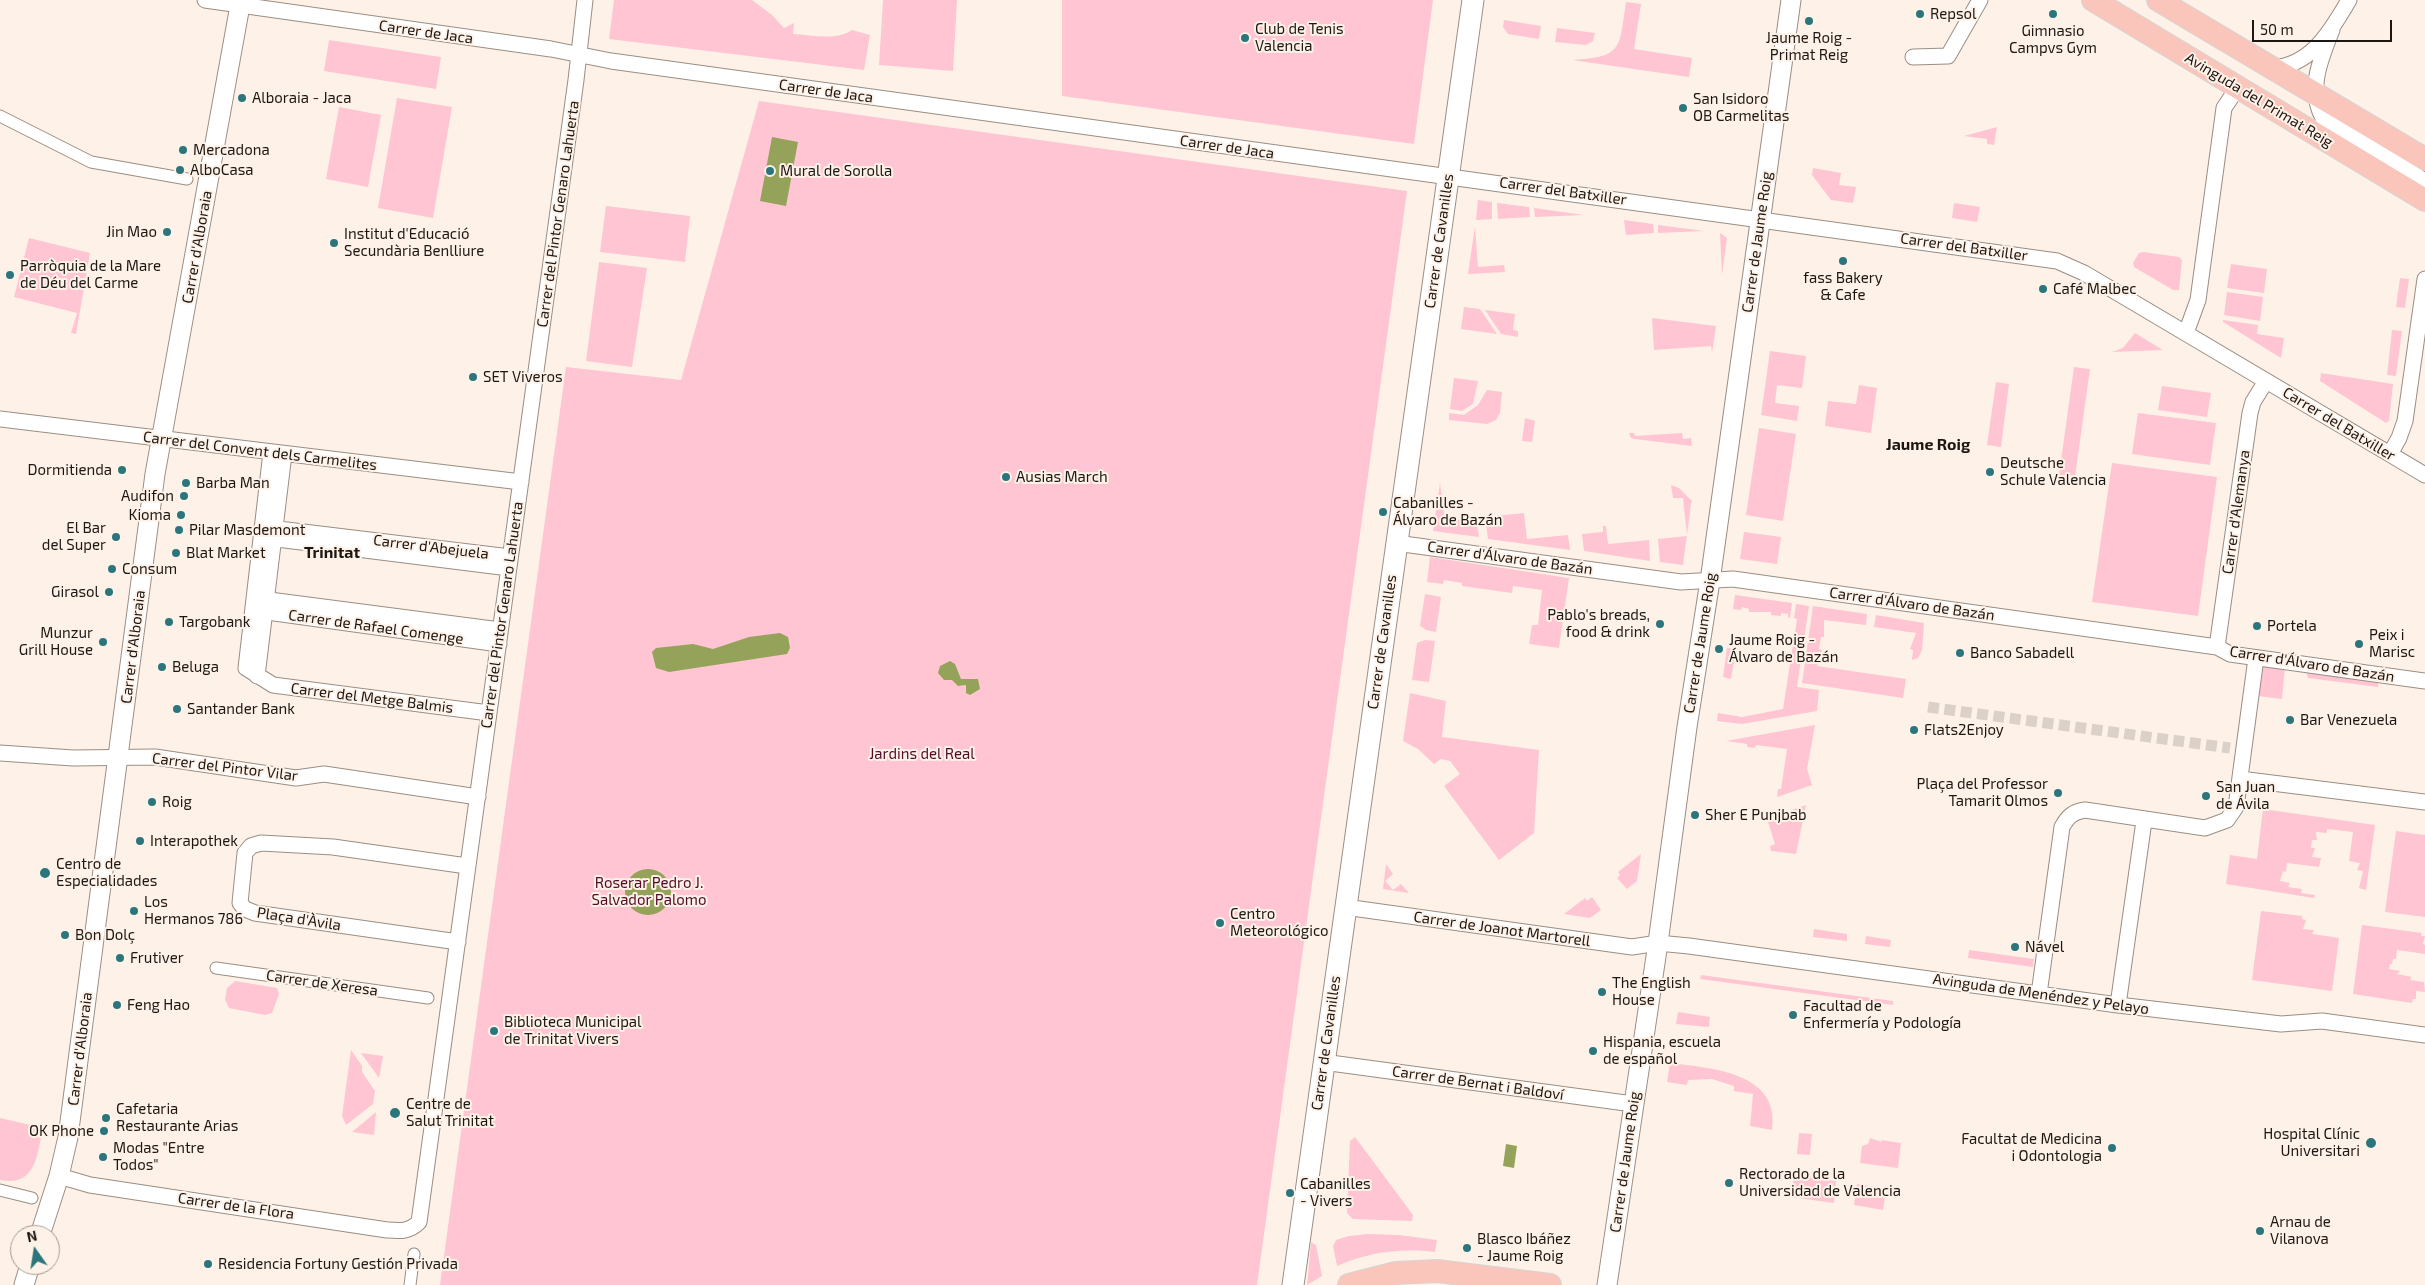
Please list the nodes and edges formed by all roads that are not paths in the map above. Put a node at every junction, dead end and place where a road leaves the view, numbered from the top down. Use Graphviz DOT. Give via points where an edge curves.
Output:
graph roads {
  1 [pos="205,0"];
  2 [pos="586,0"];
  3 [pos="1473,0"];
  4 [pos="1791,0"];
  5 [pos="1980,0"];
  6 [pos="2093,0"];
  7 [pos="2158,0"];
  8 [pos="2349,0"];
  9 [pos="240,3"];
  10 [pos="2332,30"];
  11 [pos="580,56"];
  12 [pos="1913,57"];
  13 [pos="2272,68"];
  14 [pos="2238,87"];
  15 [pos="2316,95"];
  16 [pos="0,116"];
  17 [pos="2425,159"];
  18 [pos="1448,176"];
  19 [pos="187,179"];
  20 [pos="2425,181"];
  21 [pos="2425,200"];
  22 [pos="1760,219"];
  23 [pos="2425,279"];
  24 [pos="2186,334"];
  25 [pos="2266,380"];
  26 [pos="0,419"];
  27 [pos="163,440"];
  28 [pos="278,453"];
  29 [pos="2390,454"];
  30 [pos="2425,475"];
  31 [pos="521,482"];
  32 [pos="268,533"];
  33 [pos="1396,543"];
  34 [pos="510,562"];
  35 [pos="1710,581"];
  36 [pos="259,605"];
  37 [pos="500,637"];
  38 [pos="2217,647"];
  39 [pos="2256,658"];
  40 [pos="2425,681"];
  41 [pos="489,713"];
  42 [pos="0,753"];
  43 [pos="119,758"];
  44 [pos="2240,779"];
  45 [pos="478,797"];
  46 [pos="2425,802"];
  47 [pos="2144,821"];
  48 [pos="467,866"];
  49 [pos="1345,907"];
  50 [pos="458,942"];
  51 [pos="1658,943"];
  52 [pos="216,968"];
  53 [pos="2039,994"];
  54 [pos="428,998"];
  55 [pos="2118,1005"];
  56 [pos="2425,1035"];
  57 [pos="1323,1062"];
  58 [pos="1633,1104"];
  59 [pos="59,1176"];
  60 [pos="0,1190"];
  61 [pos="32,1198"];
  62 [pos="43,1225"];
  63 [pos="413,1228"];
  64 [pos="414,1254"];
  65 [pos="410,1285"];
  66 [pos="1293,1285"];
  67 [pos="1349,1285"];
  68 [pos="1550,1285"];
  69 [pos="1607,1285"];
  1 -- 9 [label="street, Carrer de Jaca"];
  2 -- 11 [label="street, Carrer del Pintor Genaro Lahuerta"];
  3 -- 18 [label="main road, Carrer de Cavanilles"];
  4 -- 22 [label="street, Carrer de Jaume Roig"];
  5 -- 12 [label="street" via="1948,56"];
  6 -- 14 [label="main road, Avinguda del Primat Reig"];
  7 -- 13 [label="main road"];
  8 -- 10 [label="street"];
  9 -- 11 [label="street, Carrer de Jaca"];
  9 -- 27 [label="street, Carrer d'Alboraia"];
  10 -- 13 [label="street" via="2302,59 2282,68"];
  10 -- 15 [label="street" via="2318,68"];
  11 -- 18 [label="street, Carrer de Jaca"];
  11 -- 31 [label="street, Carrer del Pintor Genaro Lahuerta"];
  13 -- 15 [label="main road"];
  14 -- 21 [label="main road, Avinguda del Primat Reig"];
  14 -- 24 [label="street" via="2224,108 2198,300"];
  15 -- 17 [label="main road"];
  15 -- 20 [label="street, Avinguda del Primat Reig" via="2317,107 2323,118"];
  16 -- 19 [label="street" via="91,162"];
  18 -- 22 [label="street, Carrer del Batxiller"];
  18 -- 33 [label="main road, Carrer de Cavanilles"];
  22 -- 24 [label="street, Carrer del Batxiller" via="2057,261 2084,272"];
  22 -- 35 [label="street, Carrer de Jaume Roig"];
  23 -- 29 [label="street" via="2405,421"];
  24 -- 25 [label="street, Carrer del Batxiller"];
  25 -- 29 [label="street, Carrer del Batxiller"];
  25 -- 38 [label="street, Carrer d'Alemanya" via="2250,413"];
  26 -- 27 [label="street, Carrer del Convent dels Carmelites"];
  27 -- 28 [label="street, Carrer del Convent dels Carmelites"];
  27 -- 43 [label="street, Carrer d'Alboraia" via="155,474"];
  28 -- 31 [label="street, Carrer del Convent dels Carmelites"];
  28 -- 32 [label="street"];
  29 -- 30 [label="street, Carrer del Batxiller"];
  31 -- 34 [label="street, Carrer del Pintor Genaro Lahuerta"];
  32 -- 34 [label="street, Carrer d'Abejuela"];
  32 -- 36 [label="street"];
  33 -- 35 [label="street, Carrer d'Álvaro de Bazán" via="1681,582"];
  33 -- 49 [label="main road, Carrer de Cavanilles"];
  34 -- 37 [label="street, Carrer del Pintor Genaro Lahuerta"];
  35 -- 38 [label="street, Carrer d'Álvaro de Bazán" via="1733,579"];
  35 -- 51 [label="street, Carrer de Jaume Roig"];
  36 -- 37 [label="street, Carrer de Rafael Comenge"];
  36 -- 41 [label="street, Carrer del Metge Balmis" via="257,676 273,685"];
  37 -- 41 [label="street, Carrer del Pintor Genaro Lahuerta"];
  38 -- 39 [label="street, Carrer d'Álvaro de Bazán" via="2230,654"];
  39 -- 40 [label="street, Carrer d'Álvaro de Bazán"];
  39 -- 44 [label="street"];
  41 -- 45 [label="street, Carrer del Pintor Genaro Lahuerta"];
  42 -- 43 [label="street, Carrer del Pintor Vilar"];
  43 -- 45 [label="street, Carrer del Pintor Vilar" via="155,757 296,778 324,774"];
  43 -- 59 [label="street, Carrer d'Alboraia" via="73,1104"];
  44 -- 46 [label="street"];
  44 -- 47 [label="street" via="2233,815 2219,825 2205,828"];
  45 -- 48 [label="street, Carrer del Pintor Genaro Lahuerta"];
  47 -- 53 [label="street" via="2085,810 2074,812 2067,818 2062,827"];
  47 -- 55 [label="street"];
  48 -- 50 [label="street, Carrer del Pintor Genaro Lahuerta"];
  48 -- 50 [label="street, Plaça d'Àvila" via="261,842 245,853 240,903 254,913"];
  49 -- 51 [label="street, Carrer de Joanot Martorell" via="1632,947"];
  49 -- 57 [label="main road, Carrer de Cavanilles"];
  50 -- 63 [label="street, Carrer del Pintor Genaro Lahuerta" via="421,1212 419,1222"];
  51 -- 53 [label="street, Avinguda de Menéndez y Pelayo"];
  51 -- 58 [label="street, Carrer de Jaume Roig"];
  52 -- 54 [label="street, Carrer de Xeresa"];
  53 -- 55 [label="street, Avinguda de Menéndez y Pelayo"];
  55 -- 56 [label="street, Avinguda de Menéndez y Pelayo" via="2281,1024 2322,1022"];
  57 -- 58 [label="street, Carrer de Bernat i Baldoví"];
  57 -- 66 [label="main road, Carrer de Cavanilles"];
  58 -- 69 [label="street, Carrer de Jaume Roig"];
  59 -- 62 [label="street, Carrer d'Alboraia"];
  59 -- 63 [label="street, Carrer de la Flora" via="90,1185 387,1230"];
  60 -- 61 [label="street"];
  64 -- 65 [label="street"];
  67 -- 68 [label="main road" via="1396,1273 1437,1272"];
}
